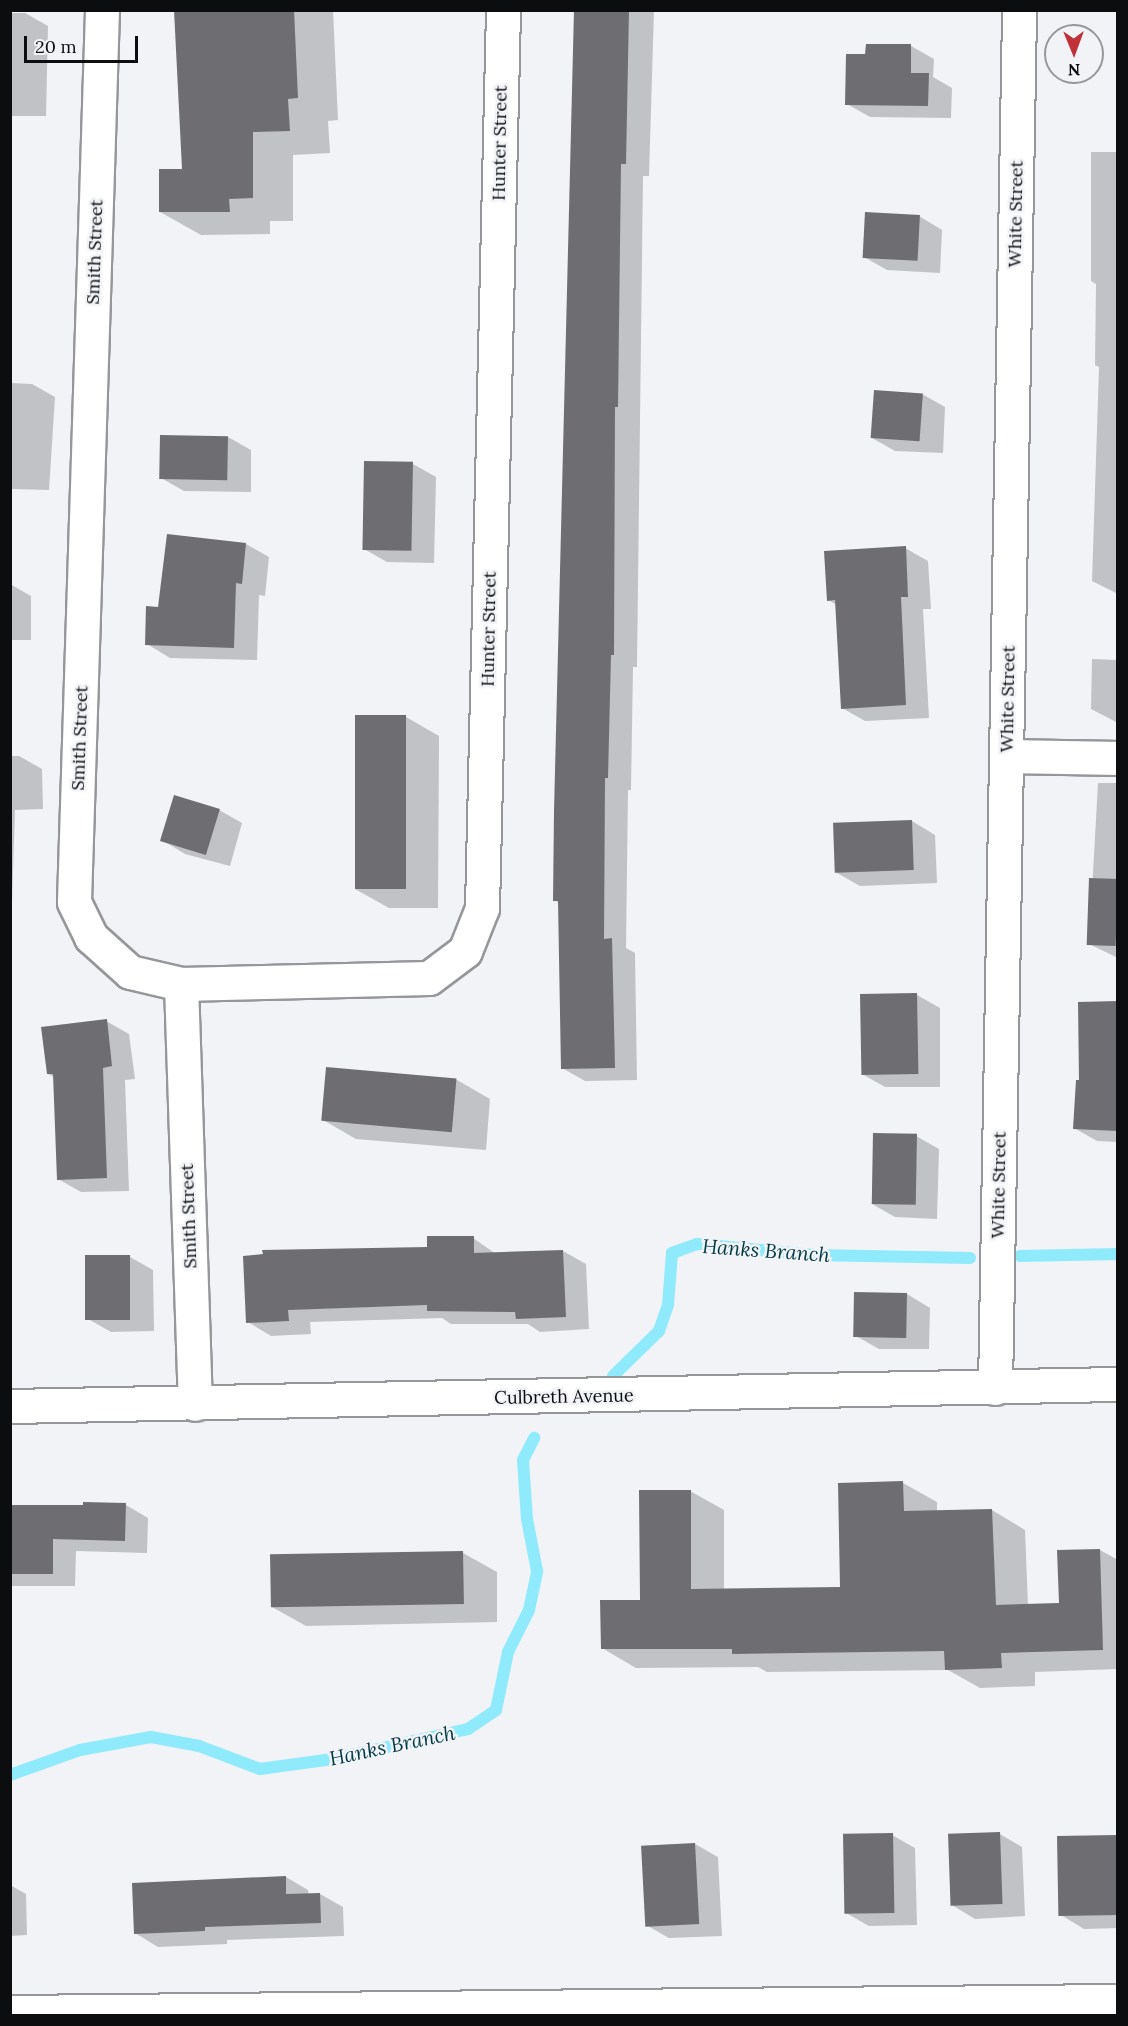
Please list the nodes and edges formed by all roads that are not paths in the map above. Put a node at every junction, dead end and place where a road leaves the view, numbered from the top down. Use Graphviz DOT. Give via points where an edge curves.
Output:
graph roads {
  1 [pos="102,10"];
  2 [pos="503,10"];
  3 [pos="1019,10"];
  4 [pos="1007,756"];
  5 [pos="1118,758"];
  6 [pos="181,984"];
  7 [pos="1118,1384"];
  8 [pos="995,1388"];
  9 [pos="195,1404"];
  10 [pos="10,1406"];
  11 [pos="1118,2001"];
  12 [pos="10,2012"];
  1 -- 6 [label="street, Smith Street" via="74,902 92,937 129,972"];
  2 -- 6 [label="street, Hunter Street" via="482,908 465,951 429,978"];
  3 -- 4 [label="street, White Street"];
  4 -- 5 [label="street"];
  4 -- 8 [label="street, White Street"];
  6 -- 9 [label="street, Smith Street"];
  7 -- 8 [label="street, Culbreth Avenue"];
  8 -- 9 [label="street, Culbreth Avenue"];
  9 -- 10 [label="street, Culbreth Avenue"];
  11 -- 12 [label="street"];
}
